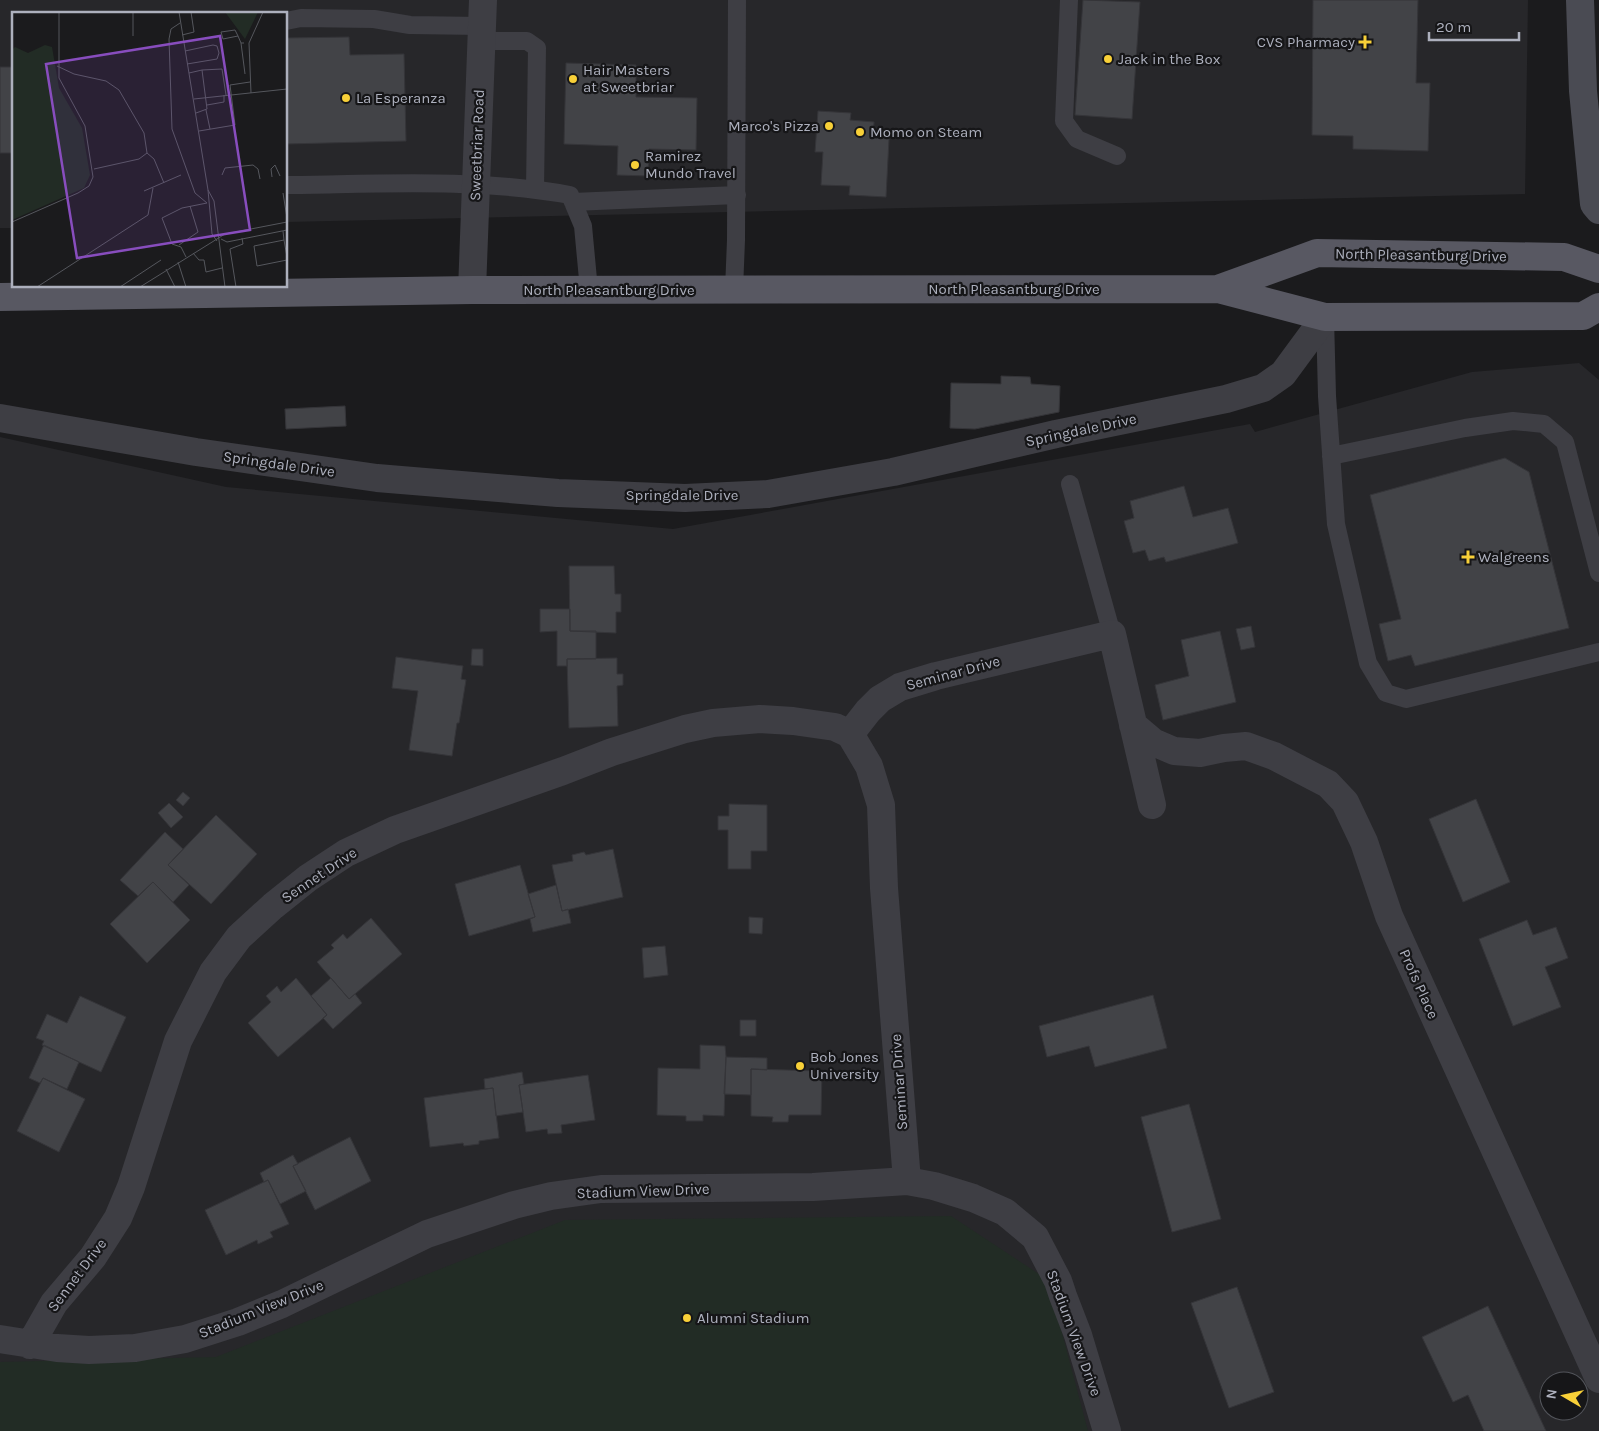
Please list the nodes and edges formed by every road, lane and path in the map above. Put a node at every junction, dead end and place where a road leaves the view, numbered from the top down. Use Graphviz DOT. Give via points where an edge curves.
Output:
graph roads {
  1 [pos="736,0"];
  2 [pos="1069,0"];
  3 [pos="1580,0"];
  4 [pos="288,21"];
  5 [pos="482,22"];
  6 [pos="1117,156"];
  7 [pos="476,183"];
  8 [pos="288,185"];
  9 [pos="535,189"];
  10 [pos="737,195"];
  11 [pos="573,202"];
  12 [pos="1599,210"];
  13 [pos="1599,269"];
  14 [pos="1218,289"];
  15 [pos="181,290"];
  16 [pos="254,290"];
  17 [pos="472,290"];
  18 [pos="589,290"];
  19 [pos="734,290"];
  20 [pos="76,291"];
  21 [pos="0,297"];
  22 [pos="1599,307"];
  23 [pos="1325,317"];
  24 [pos="0,418"];
  25 [pos="1331,456"];
  26 [pos="1070,484"];
  27 [pos="1599,573"];
  28 [pos="1112,634"];
  29 [pos="1599,652"];
  30 [pos="1133,725"];
  31 [pos="850,734"];
  32 [pos="1152,805"];
  33 [pos="907,1181"];
  34 [pos="0,1338"];
  35 [pos="30,1345"];
  36 [pos="1599,1379"];
  37 [pos="1107,1431"];
  1 -- 10 [label="lane"];
  2 -- 6 [label="lane" via="1064,121 1077,139"];
  3 -- 12 [label="main road" via="1583,91 1594,204"];
  4 -- 5 [label="lane" via="374,19 410,25"];
  5 -- 7 [label="street, Sweetbriar Road"];
  5 -- 9 [label="lane" via="537,48"];
  7 -- 8 [label="lane"];
  7 -- 9 [label="lane"];
  7 -- 17 [label="street, Sweetbriar Road"];
  9 -- 11 [label="lane" via="570,195"];
  10 -- 11 [label="lane"];
  10 -- 19 [label="lane"];
  11 -- 18 [label="lane" via="583,226"];
  13 -- 14 [label="main road, North Pleasantburg Drive" via="1564,258 1317,253"];
  14 -- 19 [label="main road, North Pleasantburg Drive"];
  14 -- 23 [label="main road, North Pleasantburg Drive"];
  15 -- 16 [label="main road, North Pleasantburg Drive"];
  15 -- 20 [label="main road, North Pleasantburg Drive"];
  16 -- 17 [label="main road, North Pleasantburg Drive"];
  17 -- 18 [label="main road, North Pleasantburg Drive"];
  18 -- 19 [label="main road, North Pleasantburg Drive"];
  20 -- 21 [label="main road, North Pleasantburg Drive"];
  22 -- 23 [label="main road, North Pleasantburg Drive" via="1583,316"];
  23 -- 24 [label="street, Springdale Drive" via="1283,374 1263,388 1226,400 1056,434 893,472 768,494 685,498 558,493 376,478 196,452"];
  23 -- 25 [label="lane"];
  25 -- 27 [label="lane" via="1466,428 1513,421 1544,424 1565,442"];
  25 -- 29 [label="lane" via="1336,524 1357,617 1368,663 1386,693 1406,699"];
  26 -- 28 [label="lane"];
  28 -- 30 [label="street"];
  28 -- 31 [label="street, Seminar Drive" via="900,687 880,699"];
  30 -- 32 [label="street"];
  30 -- 36 [label="street, Profs Place" via="1153,742 1174,751 1200,753 1246,746 1274,756 1328,784 1345,802 1364,842 1388,916"];
  31 -- 33 [label="street, Seminar Drive" via="869,766 881,805 884,888"];
  31 -- 35 [label="street, Sennet Drive" via="835,727 760,719 685,729 395,830 346,854 308,878 240,937 213,972 178,1041 118,1218 93,1257 54,1303"];
  33 -- 35 [label="street, Stadium View Drive" via="813,1187 601,1189 551,1196 427,1234 282,1304 185,1339 126,1349 89,1350"];
  33 -- 37 [label="street, Stadium View Drive" via="974,1198 1005,1212 1035,1237 1064,1296"];
  34 -- 35 [label="street, Stadium View Drive"];
}
